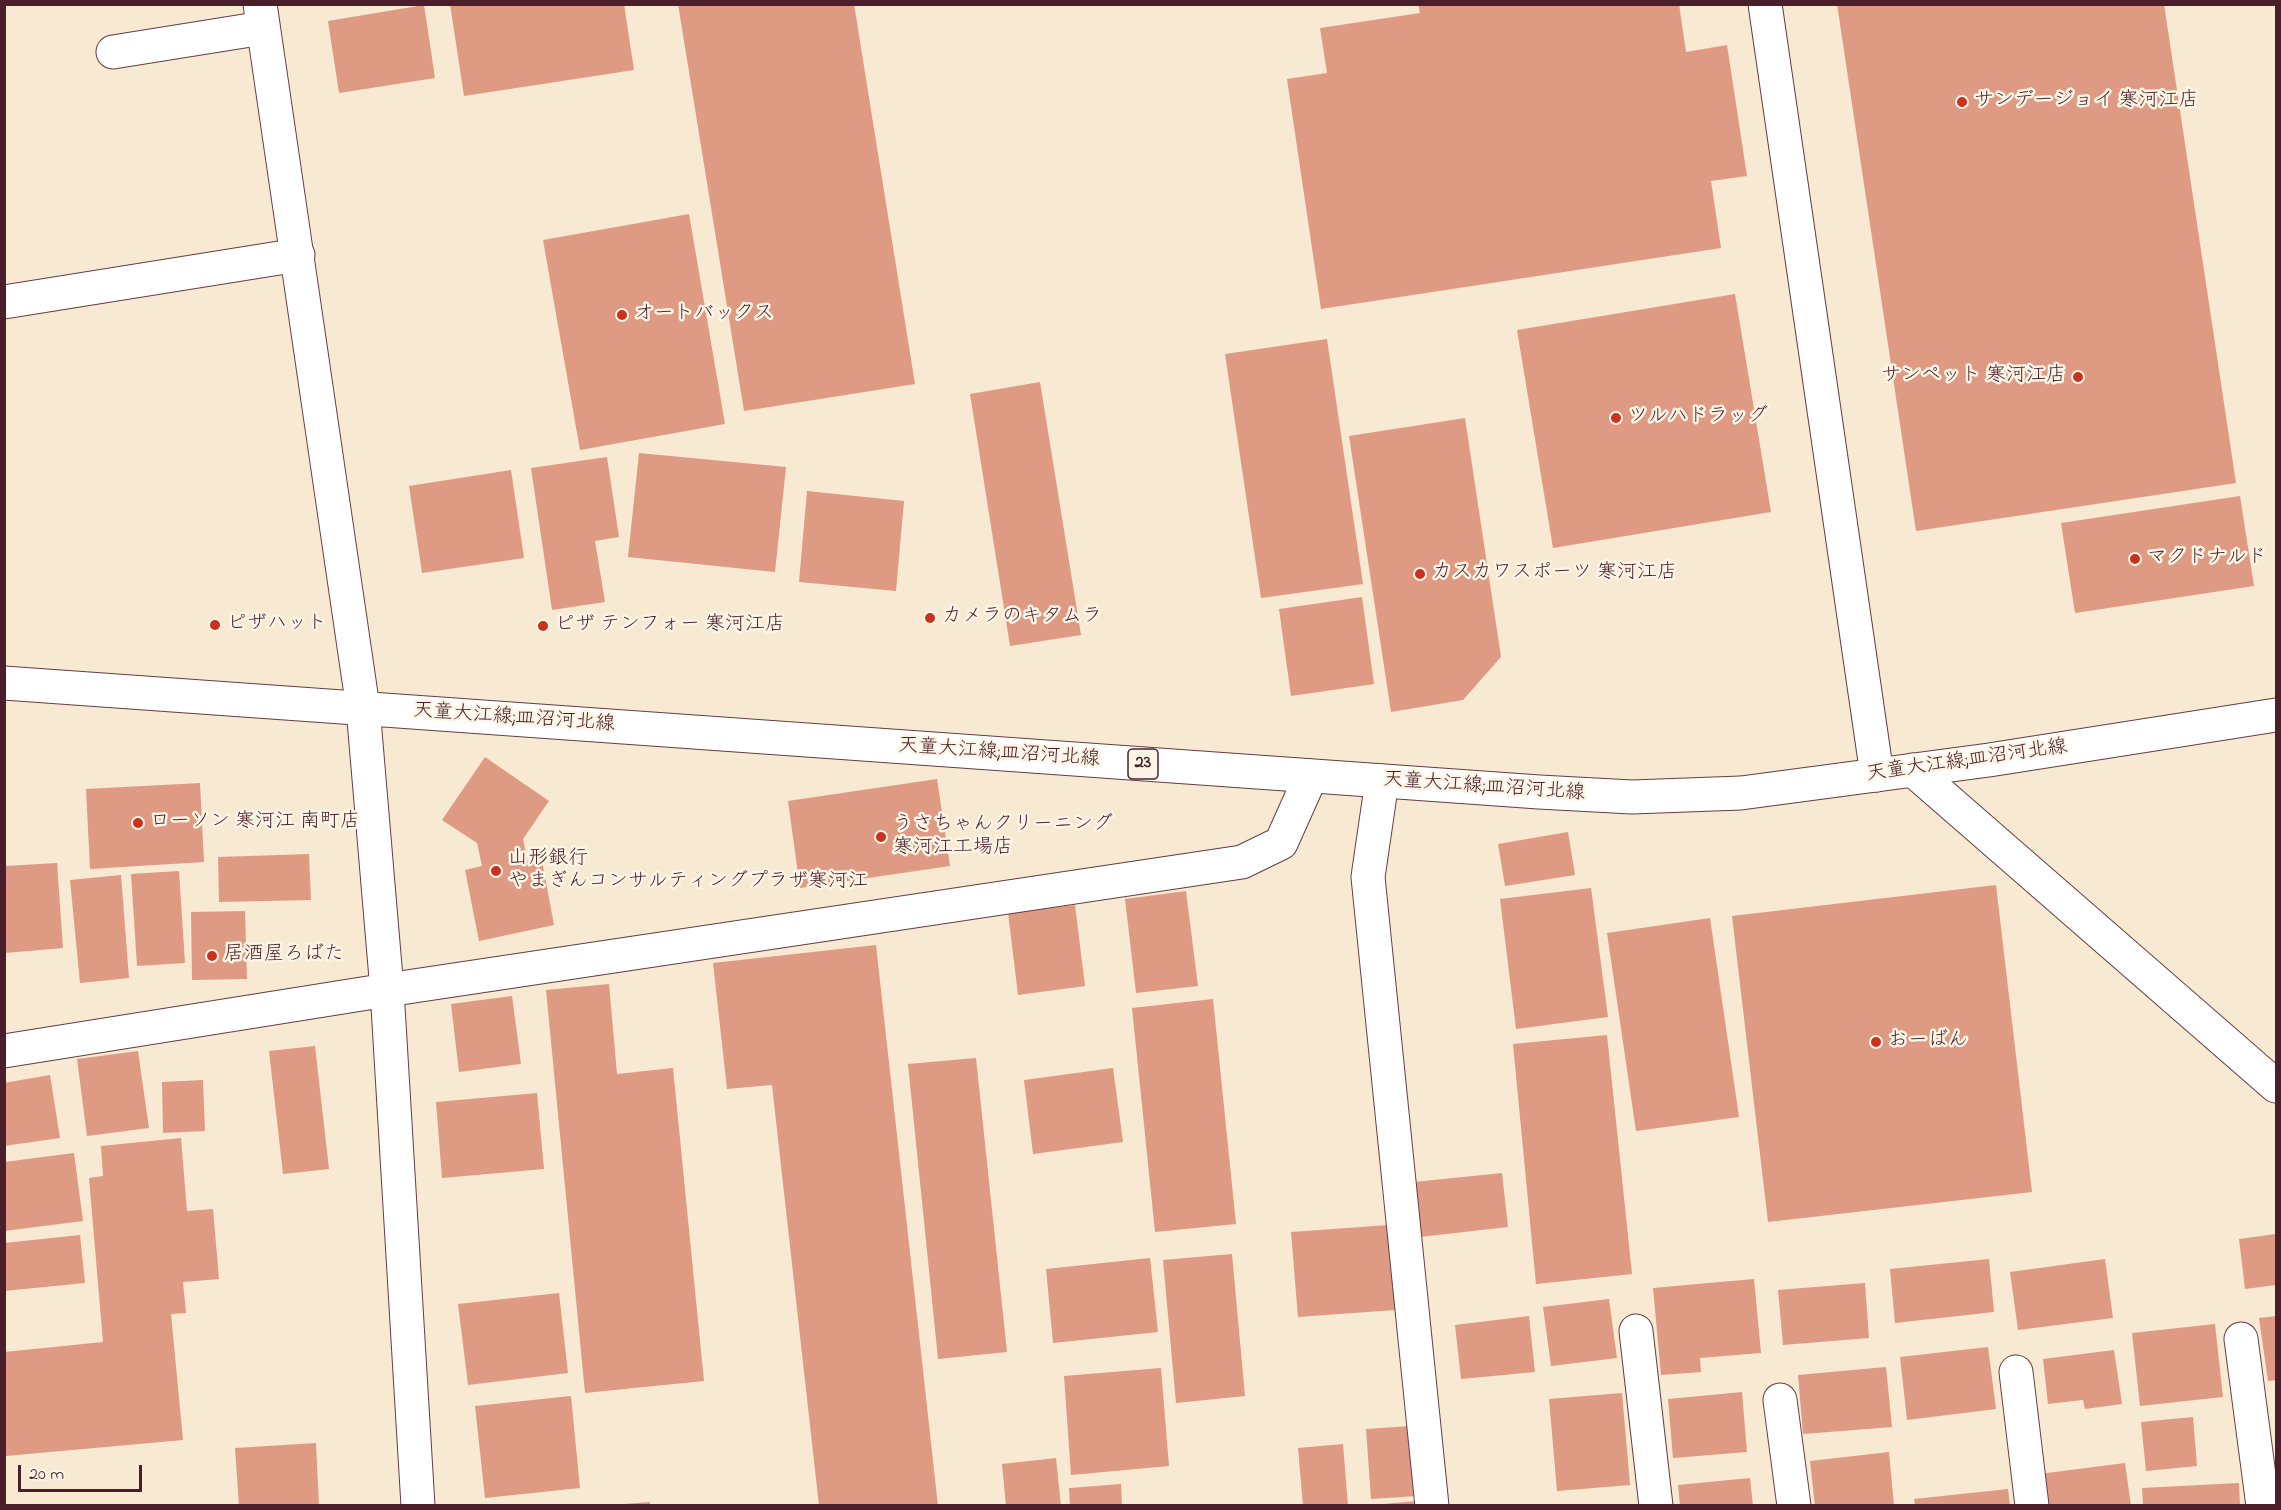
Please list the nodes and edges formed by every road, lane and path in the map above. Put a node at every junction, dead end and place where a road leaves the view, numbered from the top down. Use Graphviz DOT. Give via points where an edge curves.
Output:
graph roads {
  1 [pos="1765,4"];
  2 [pos="261,16"];
  3 [pos="113,52"];
  4 [pos="298,255"];
  5 [pos="4,302"];
  6 [pos="4,683"];
  7 [pos="363,708"];
  8 [pos="2277,715"];
  9 [pos="1913,770"];
  10 [pos="1877,775"];
  11 [pos="1311,776"];
  12 [pos="1382,781"];
  13 [pos="387,990"];
  14 [pos="4,1051"];
  15 [pos="2277,1086"];
  16 [pos="1636,1330"];
  17 [pos="2241,1339"];
  18 [pos="2016,1372"];
  19 [pos="1780,1400"];
  20 [pos="418,1506"];
  21 [pos="1432,1506"];
  22 [pos="1656,1506"];
  23 [pos="1794,1506"];
  24 [pos="2032,1506"];
  25 [pos="2263,1506"];
  1 -- 10 [label="street"];
  2 -- 3 [label="street"];
  2 -- 4 [label="street"];
  4 -- 5 [label="street"];
  4 -- 7 [label="street"];
  6 -- 7 [label="street, 天童大江線;皿沼河北線 / 23"];
  7 -- 11 [label="street, 天童大江線;皿沼河北線 / 23"];
  7 -- 13 [label="street"];
  8 -- 9 [label="street, 天童大江線;皿沼河北線 / 23"];
  9 -- 10 [label="street, 天童大江線;皿沼河北線 / 23"];
  9 -- 15 [label="street"];
  10 -- 12 [label="street, 天童大江線;皿沼河北線 / 23" via="1741,793 1632,797"];
  11 -- 12 [label="street, 天童大江線;皿沼河北線 / 23"];
  11 -- 13 [label="street" via="1281,843 1242,862"];
  12 -- 21 [label="street" via="1368,877"];
  13 -- 14 [label="street"];
  13 -- 20 [label="street"];
  16 -- 22 [label="street"];
  17 -- 25 [label="street"];
  18 -- 24 [label="street"];
  19 -- 23 [label="street"];
}
